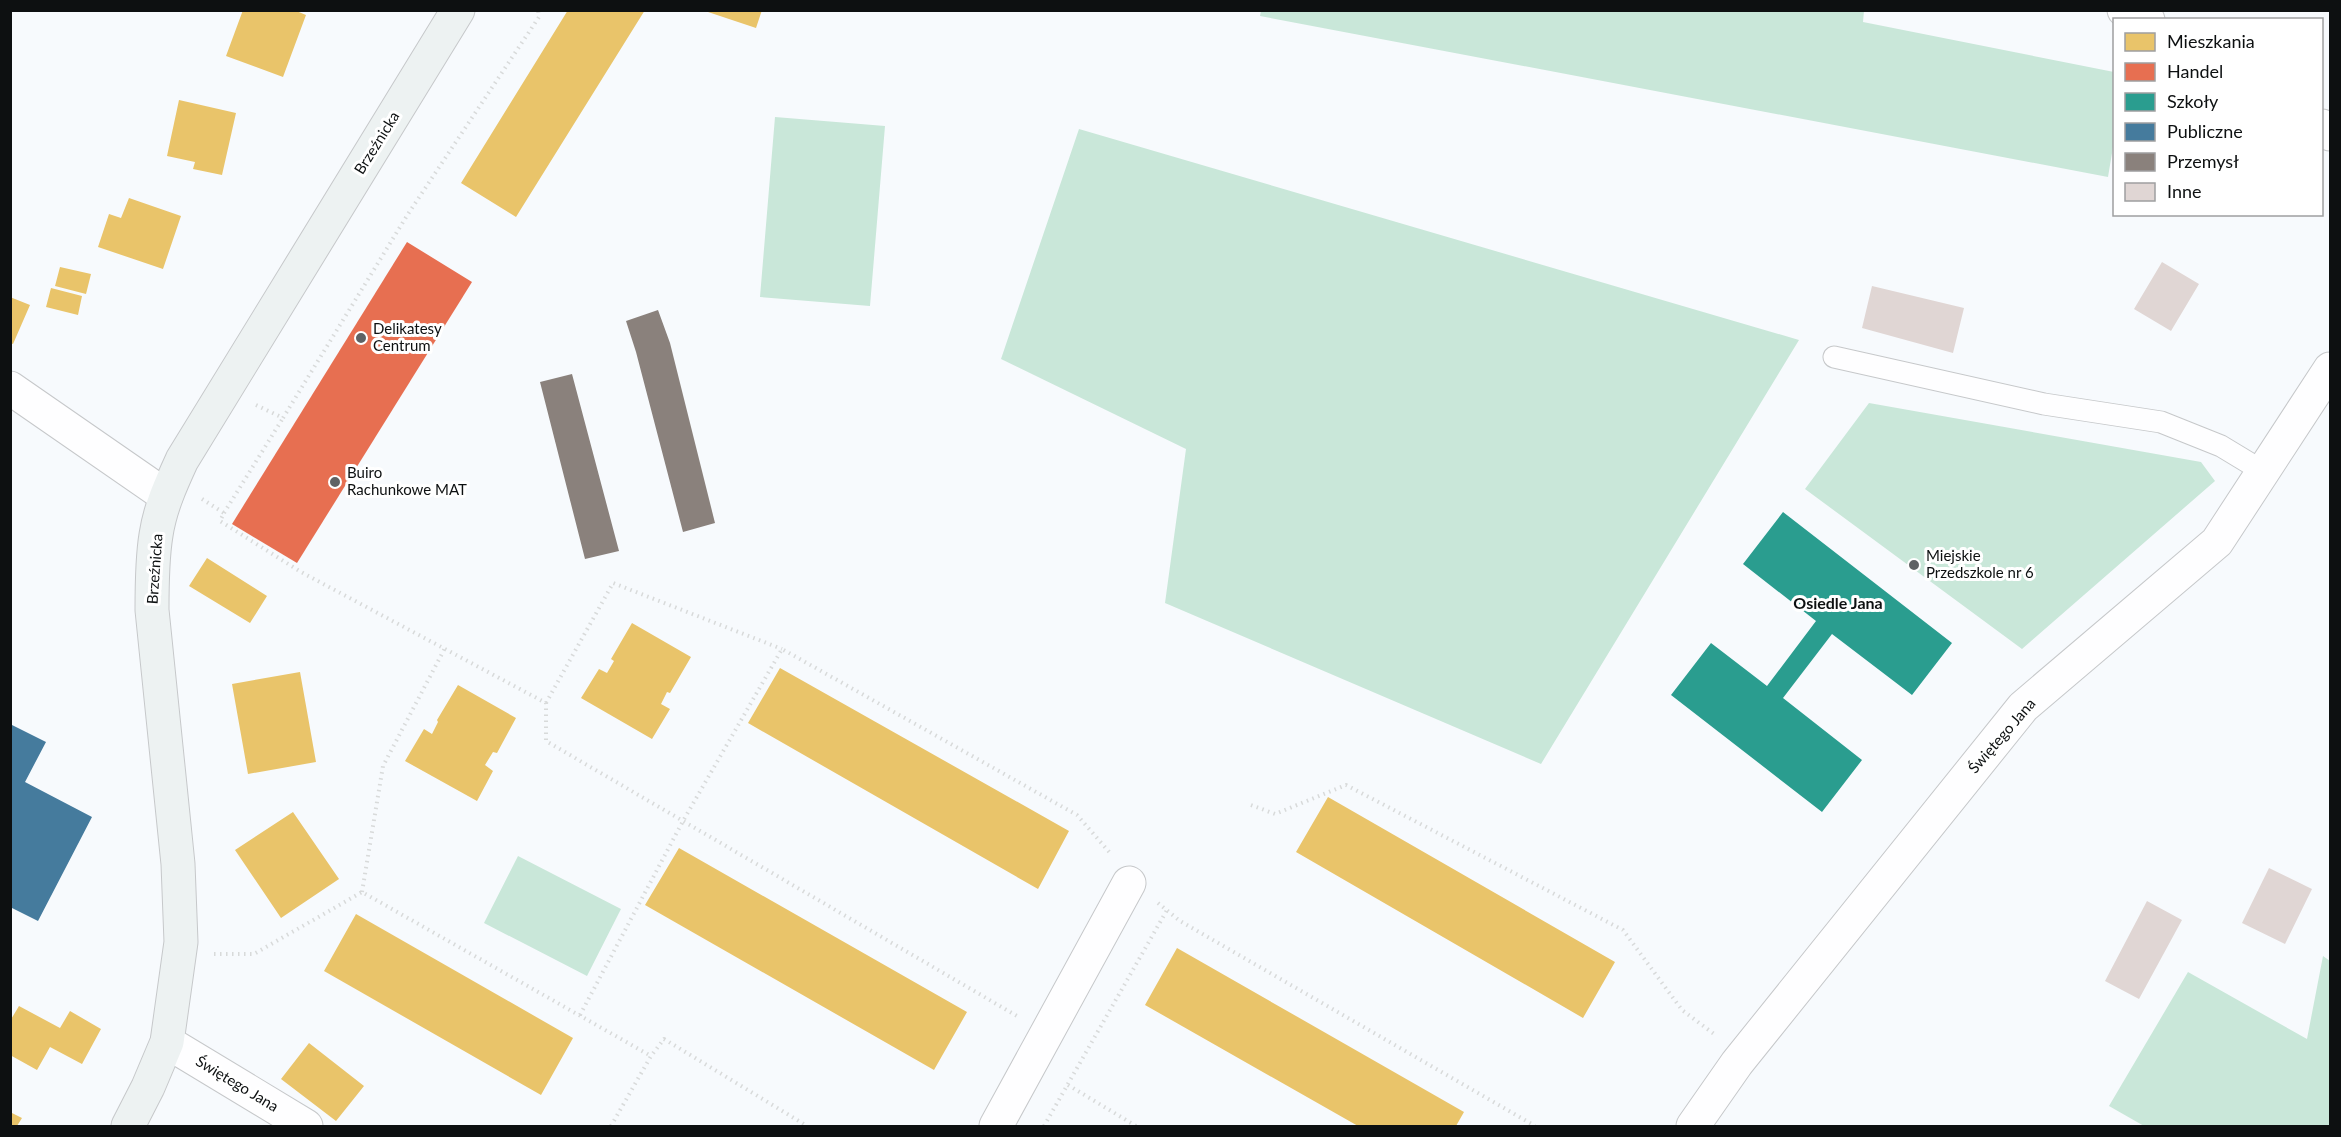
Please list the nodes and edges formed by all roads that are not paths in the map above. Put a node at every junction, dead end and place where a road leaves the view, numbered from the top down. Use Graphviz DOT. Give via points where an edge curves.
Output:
graph roads {
  1 [pos="458,10"];
  2 [pos="2124,10"];
  3 [pos="2143,18"];
  4 [pos="1834,357"];
  5 [pos="2331,369"];
  6 [pos="10,388"];
  7 [pos="2264,471"];
  8 [pos="182,496"];
  9 [pos="1131,879"];
  10 [pos="167,1042"];
  11 [pos="128,1126"];
  12 [pos="306,1126"];
  13 [pos="996,1126"];
  14 [pos="1693,1126"];
  1 -- 8 [label="street, Brzeźnicka" via="182,460"];
  2 -- 3 [label="street"];
  4 -- 7 [label="lane" via="2044,404 2161,422 2222,446"];
  5 -- 7 [label="street, Świętego Jana"];
  6 -- 8 [label="street"];
  7 -- 14 [label="street, Świętego Jana" via="2217,542 2023,707 1744,1055"];
  8 -- 10 [label="street, Brzeźnicka" via="156,534 152,569 152,609 182,942"];
  9 -- 13 [label="street"];
  10 -- 11 [label="street, Brzeźnicka"];
  10 -- 12 [label="street, Świętego Jana"];
}
